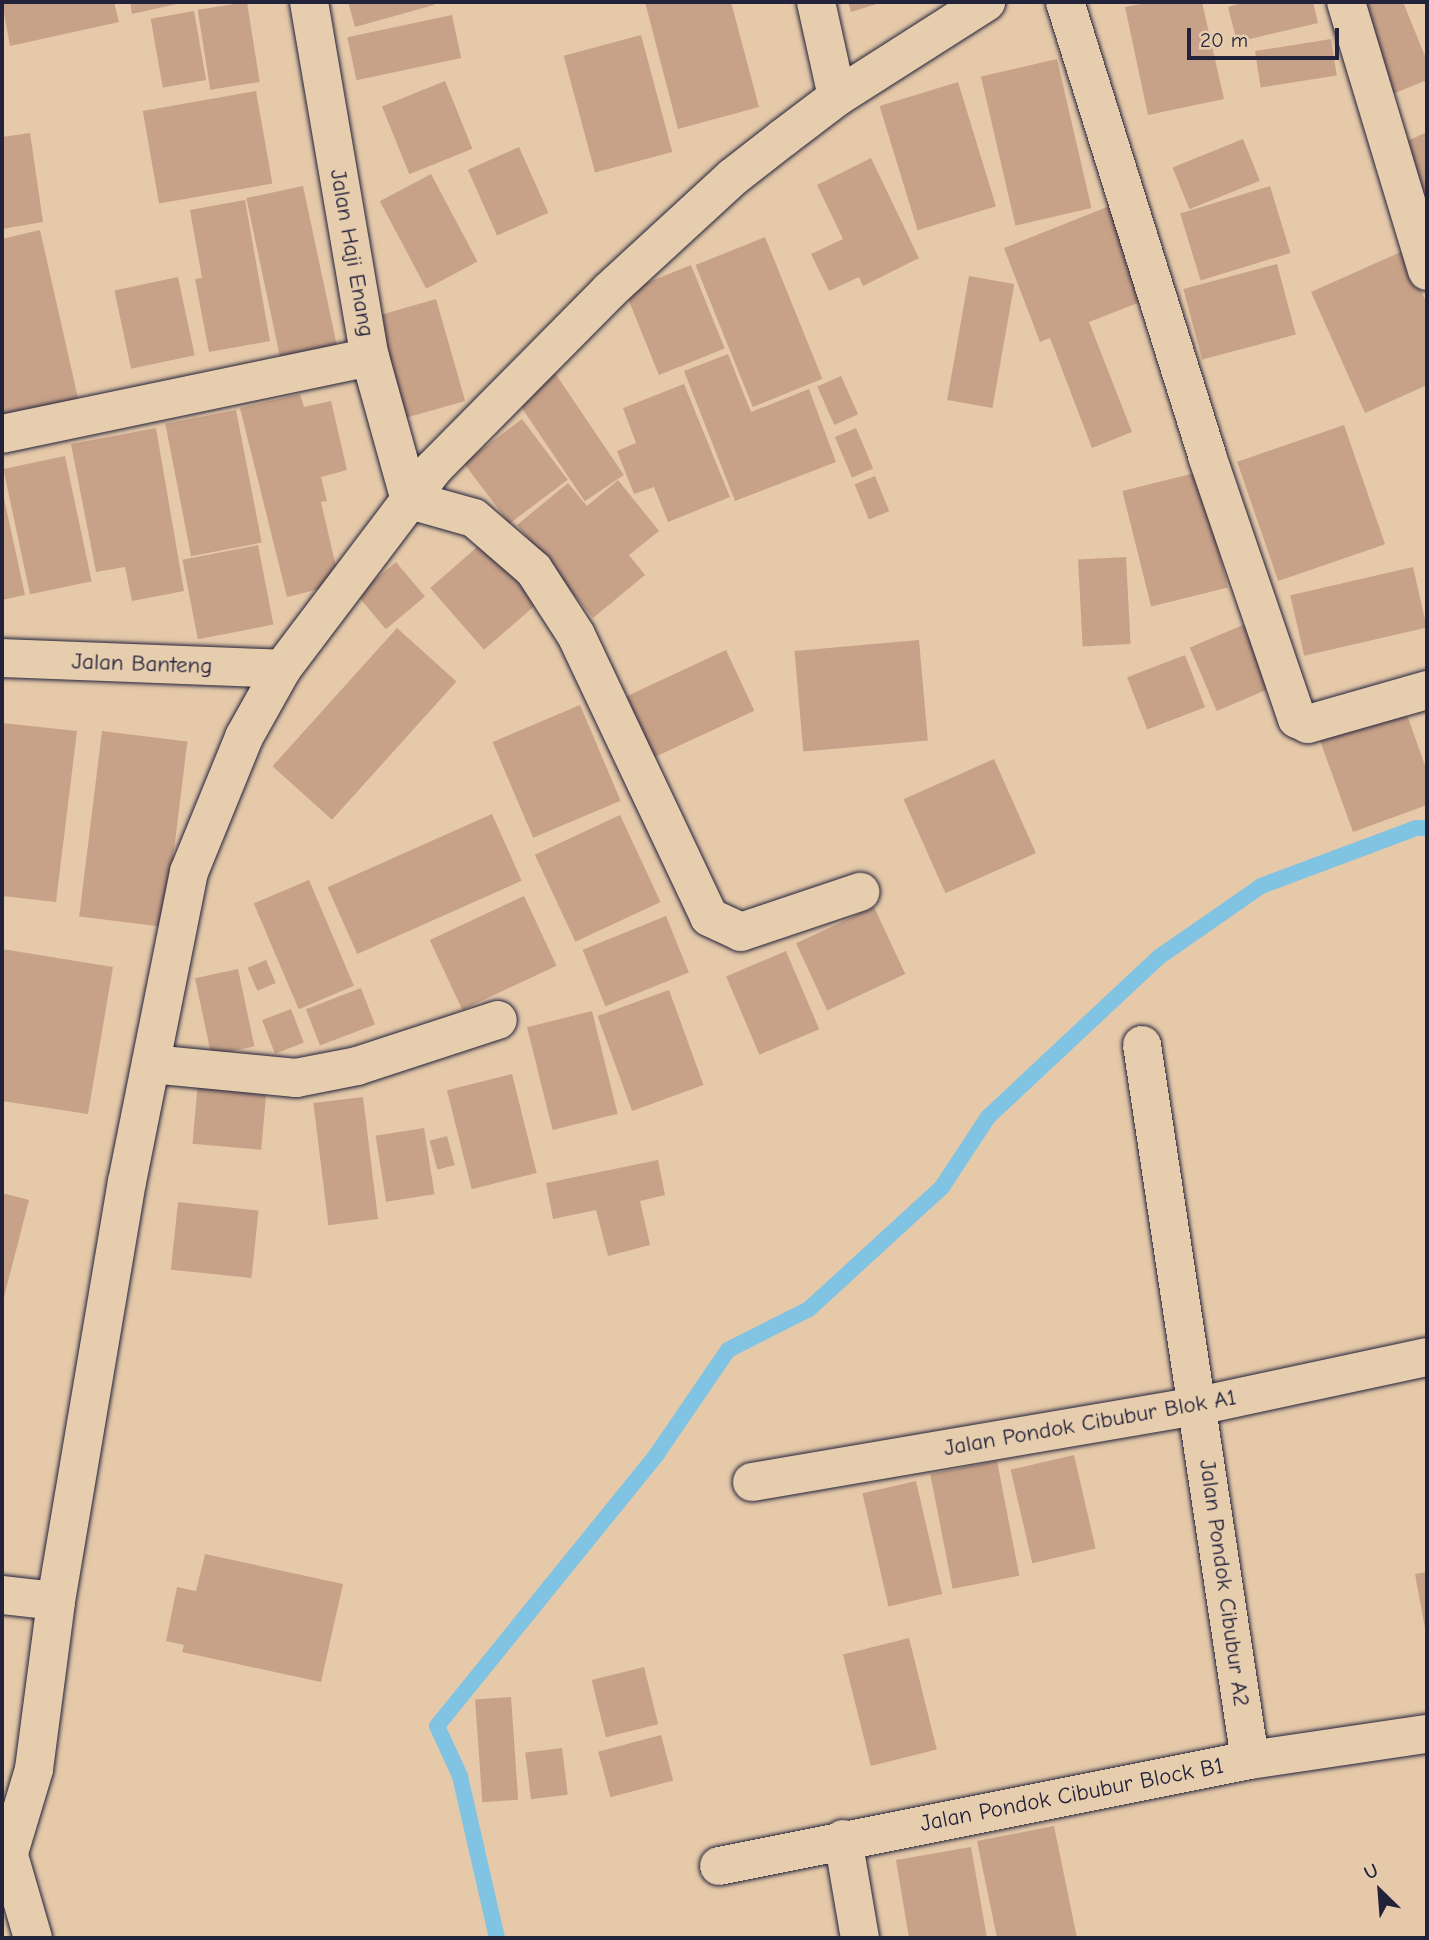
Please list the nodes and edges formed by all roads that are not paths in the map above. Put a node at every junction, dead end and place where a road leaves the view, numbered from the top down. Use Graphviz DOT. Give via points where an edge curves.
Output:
graph roads {
  1 [pos="309,2"];
  2 [pos="816,2"];
  3 [pos="986,2"];
  4 [pos="1065,2"];
  5 [pos="1346,2"];
  6 [pos="837,97"];
  7 [pos="1427,271"];
  8 [pos="370,357"];
  9 [pos="2,434"];
  10 [pos="410,500"];
  11 [pos="2,658"];
  12 [pos="282,669"];
  13 [pos="1427,690"];
  14 [pos="860,892"];
  15 [pos="498,1020"];
  16 [pos="1142,1045"];
  17 [pos="151,1064"];
  18 [pos="1427,1357"];
  19 [pos="1198,1406"];
  20 [pos="752,1482"];
  21 [pos="2,1595"];
  22 [pos="56,1601"];
  23 [pos="1427,1734"];
  24 [pos="1250,1760"];
  25 [pos="843,1839"];
  26 [pos="719,1866"];
  27 [pos="6,1868"];
  28 [pos="33,1938"];
  29 [pos="860,1938"];
  1 -- 8 [label="street, Jalan Haji Enang"];
  2 -- 6 [label="street"];
  3 -- 6 [label="street"];
  4 -- 13 [label="street" via="1207,456 1297,719 1308,724"];
  5 -- 7 [label="street"];
  6 -- 10 [label="street" via="733,177 609,291 433,469"];
  8 -- 9 [label="street"];
  8 -- 10 [label="street, Jalan Haji Enang"];
  10 -- 12 [label="street"];
  10 -- 14 [label="street" via="474,518 534,570 576,635 709,916 741,932"];
  11 -- 12 [label="street, Jalan Banteng"];
  12 -- 17 [label="street" via="244,737 189,872"];
  15 -- 17 [label="street" via="357,1066 296,1078"];
  16 -- 19 [label="street, Jalan Pondok Cibubur A2"];
  17 -- 22 [label="street"];
  18 -- 19 [label="street, Jalan Pondok Cibubur Blok A1"];
  19 -- 20 [label="street, Jalan Pondok Cibubur Blok A1"];
  19 -- 24 [label="street, Jalan Pondok Cibubur A2"];
  21 -- 22 [label="street"];
  22 -- 27 [label="street" via="34,1769"];
  23 -- 24 [label="street, Jalan Pondok Cibubur Block B1"];
  24 -- 25 [label="street, Jalan Pondok Cibubur Block B1"];
  25 -- 26 [label="street, Jalan Pondok Cibubur Block B1"];
  25 -- 29 [label="street"];
  27 -- 28 [label="street"];
}
